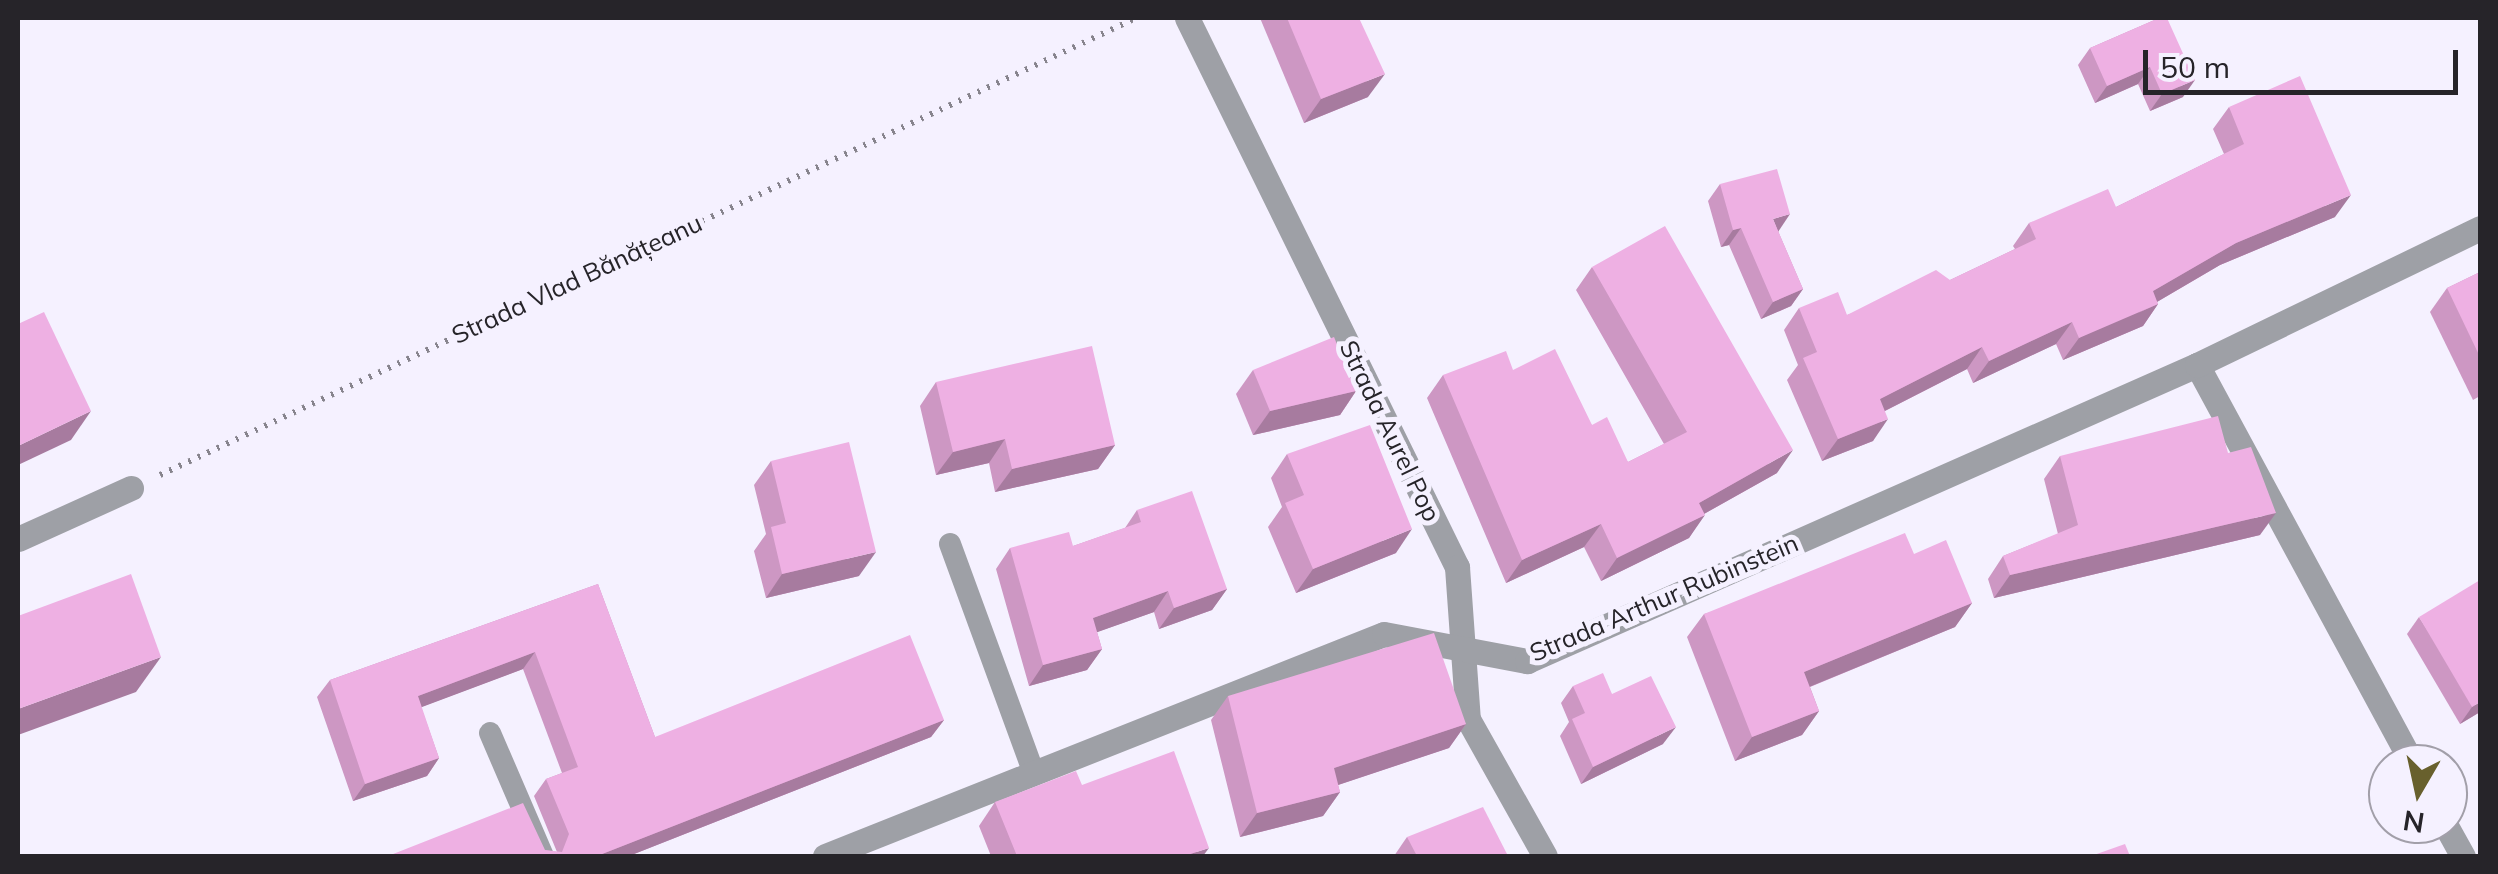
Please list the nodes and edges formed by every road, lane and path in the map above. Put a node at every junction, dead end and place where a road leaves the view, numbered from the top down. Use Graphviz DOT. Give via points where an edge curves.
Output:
graph roads {
  1 [pos="1136,18"];
  2 [pos="1187,18"];
  3 [pos="2480,228"];
  4 [pos="2197,365"];
  5 [pos="131,488"];
  6 [pos="18,539"];
  7 [pos="950,544"];
  8 [pos="1462,648"];
  9 [pos="490,733"];
  10 [pos="2402,744"];
  11 [pos="1034,774"];
  12 [pos="542,856"];
  13 [pos="825,856"];
  14 [pos="1545,856"];
  1 -- 5 [label="path, Strada Vlad Bănățeanu"];
  2 -- 8 [label="street, Strada Aurel Pop" via="1457,567"];
  3 -- 4 [label="street, Strada Arthur Rubinstein"];
  4 -- 8 [label="street, Strada Arthur Rubinstein" via="1527,661"];
  4 -- 10 [label="street"];
  5 -- 6 [label="street"];
  7 -- 11 [label="lane"];
  8 -- 11 [label="street, Strada Arthur Rubinstein" via="1384,634"];
  8 -- 14 [label="street, Strada Aurel Pop" via="1468,718"];
  9 -- 12 [label="lane"];
  11 -- 13 [label="street, Strada Arthur Rubinstein"];
}
